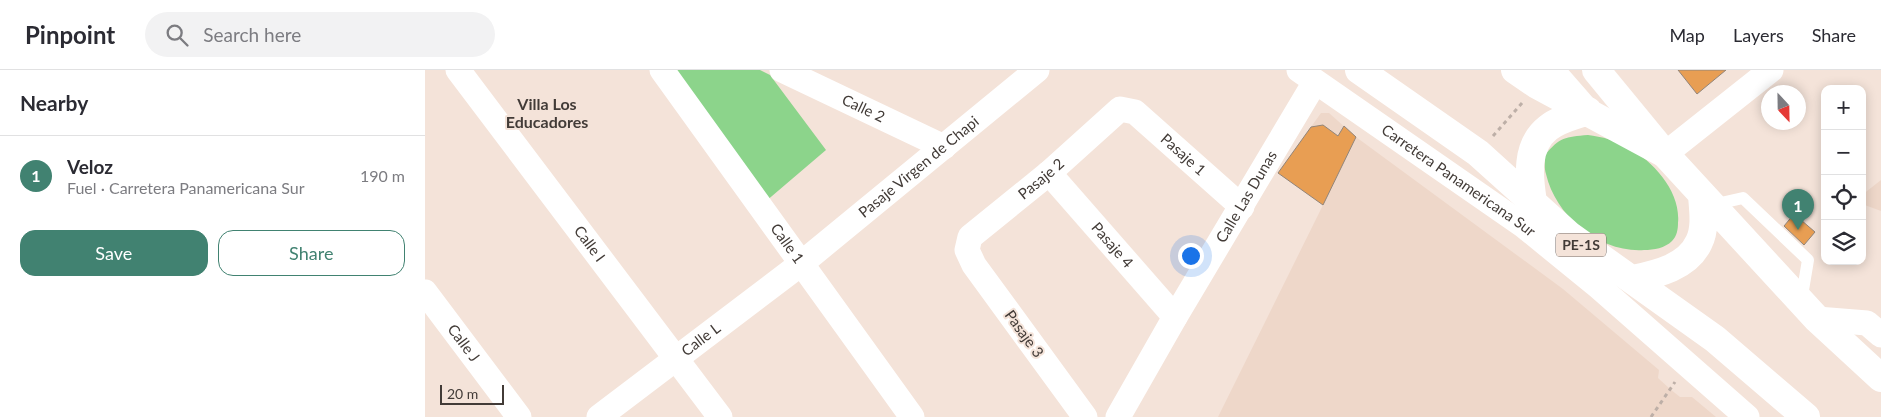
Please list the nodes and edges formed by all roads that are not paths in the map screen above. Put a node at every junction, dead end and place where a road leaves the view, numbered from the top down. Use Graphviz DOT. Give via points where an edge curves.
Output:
graph roads {
  1 [pos="458,70"];
  2 [pos="662,70"];
  3 [pos="782,70"];
  4 [pos="1037,70"];
  5 [pos="1359,70"];
  6 [pos="1515,70"];
  7 [pos="1595,70"];
  8 [pos="1771,70"];
  9 [pos="1307,76"];
  10 [pos="1545,78"];
  11 [pos="1120,109"];
  12 [pos="1588,111"];
  13 [pos="943,147"];
  14 [pos="1665,154"];
  15 [pos="1049,173"];
  16 [pos="1707,200"];
  17 [pos="1533,202"];
  18 [pos="1242,207"];
  19 [pos="967,250"];
  20 [pos="802,264"];
  21 [pos="1633,279"];
  22 [pos="425,292"];
  23 [pos="1809,310"];
  24 [pos="1175,318"];
  25 [pos="1881,335"];
  26 [pos="677,358"];
  27 [pos="1881,378"];
  28 [pos="1127,414"];
  29 [pos="519,417"];
  30 [pos="599,417"];
  31 [pos="720,417"];
  32 [pos="912,417"];
  33 [pos="1085,417"];
  34 [pos="1747,417"];
  35 [pos="1806,417"];
  1 -- 26 [label="street, Calle I"];
  2 -- 20 [label="street, Calle 1"];
  3 -- 13 [label="street, Calle 2"];
  4 -- 13 [label="street, Pasaje Virgen de Chapi"];
  5 -- 17 [label="main road, Carretera Panamericana Sur / PE-1S" via="1478,153"];
  6 -- 10 [label="main road"];
  7 -- 14 [label="main road"];
  8 -- 14 [label="street"];
  9 -- 18 [label="street, Calle Las Dunas"];
  9 -- 34 [label="street, Carretera Panamericana Sur" via="1524,226"];
  10 -- 12 [label="main road"];
  11 -- 15 [label="street, Pasaje 2"];
  11 -- 18 [label="street, Pasaje 1" via="1135,112"];
  12 -- 14 [label="main road"];
  12 -- 17 [label="main road" via="1547,128 1537,141 1530,160"];
  13 -- 20 [label="street, Pasaje Virgen de Chapi"];
  14 -- 16 [label="main road"];
  15 -- 19 [label="street, Pasaje 2" via="970,237"];
  15 -- 24 [label="street, Pasaje 4"];
  16 -- 21 [label="main road" via="1699,242 1690,256 1673,267"];
  16 -- 23 [label="main road"];
  17 -- 21 [label="main road, Carretera Panamericana Sur / PE-1S" via="1592,253"];
  18 -- 24 [label="street, Calle Las Dunas"];
  19 -- 33 [label="street, Pasaje 3" via="974,265"];
  20 -- 26 [label="street, Calle L"];
  20 -- 32 [label="street, Calle 1"];
  21 -- 35 [label="main road, Carretera Panamericana Sur / PE-1S" via="1715,339"];
  22 -- 29 [label="street, Calle J"];
  23 -- 25 [label="street" via="1867,322"];
  23 -- 27 [label="main road"];
  24 -- 28 [label="street, Calle Las Dunas"];
  26 -- 30 [label="street, Calle L"];
  26 -- 31 [label="street, Calle I"];
}
